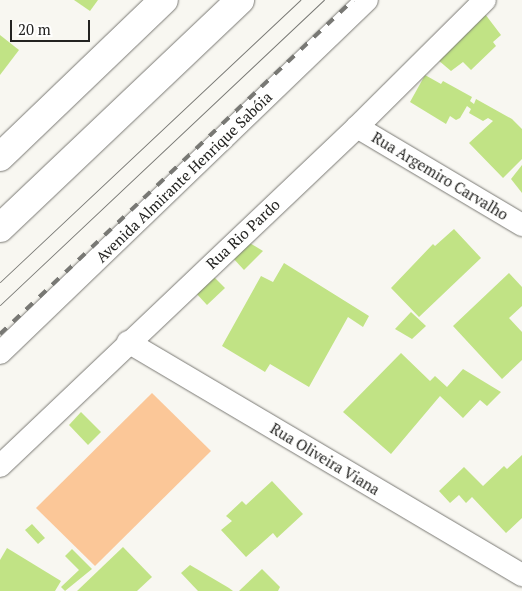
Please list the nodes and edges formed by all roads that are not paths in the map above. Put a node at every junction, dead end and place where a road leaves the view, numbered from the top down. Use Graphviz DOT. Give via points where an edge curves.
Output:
graph roads {
  1 [pos="164,0"];
  2 [pos="240,0"];
  3 [pos="368,0"];
  4 [pos="484,0"];
  5 [pos="357,127"];
  6 [pos="0,156"];
  7 [pos="522,225"];
  8 [pos="0,228"];
  9 [pos="128,342"];
  10 [pos="0,353"];
  11 [pos="0,466"];
  12 [pos="522,575"];
  1 -- 6 [label="highway"];
  2 -- 8 [label="highway"];
  3 -- 10 [label="street, Avenida Almirante Henrique Sabóia"];
  4 -- 5 [label="street, Rua Rio Pardo"];
  5 -- 7 [label="street, Rua Argemiro Carvalho"];
  5 -- 9 [label="street, Rua Rio Pardo"];
  9 -- 11 [label="street, Rua Rio Pardo"];
  9 -- 12 [label="street, Rua Oliveira Viana"];
}
